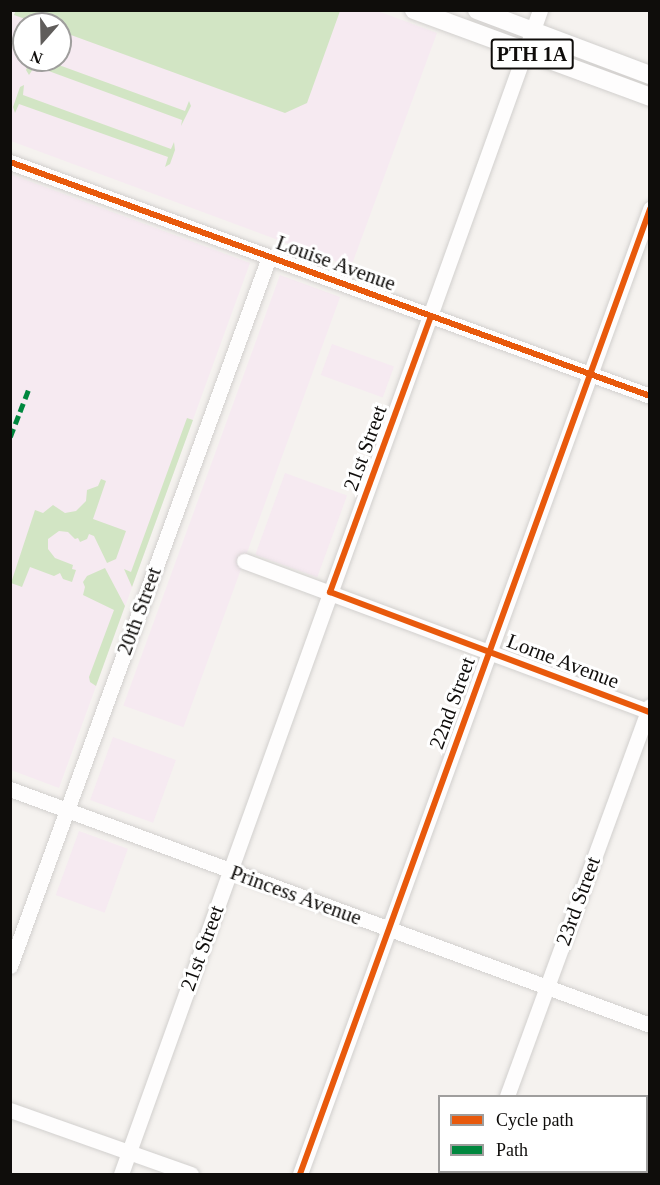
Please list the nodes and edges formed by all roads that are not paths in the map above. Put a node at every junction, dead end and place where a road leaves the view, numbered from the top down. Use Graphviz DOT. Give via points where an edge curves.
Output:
graph roads {
  1 [pos="414,10"];
  2 [pos="477,10"];
  3 [pos="540,10"];
  4 [pos="533,31"];
  5 [pos="525,51"];
  6 [pos="650,75"];
  7 [pos="650,97"];
  8 [pos="10,162"];
  9 [pos="650,209"];
  10 [pos="269,257"];
  11 [pos="431,316"];
  12 [pos="590,375"];
  13 [pos="650,396"];
  14 [pos="244,561"];
  15 [pos="330,592"];
  16 [pos="489,650"];
  17 [pos="649,710"];
  18 [pos="10,789"];
  19 [pos="67,810"];
  20 [pos="230,871"];
  21 [pos="388,928"];
  22 [pos="10,966"];
  23 [pos="547,987"];
  24 [pos="650,1025"];
  25 [pos="507,1095"];
  26 [pos="10,1110"];
  27 [pos="129,1154"];
  28 [pos="122,1174"];
  29 [pos="191,1174"];
  30 [pos="300,1174"];
  1 -- 5 [label="main road, PTH 1A"];
  2 -- 4 [label="main road, PTH 1A"];
  3 -- 4 [label="street, 21st Street"];
  4 -- 5 [label="street, 21st Street"];
  4 -- 6 [label="main road, PTH 1A"];
  5 -- 7 [label="main road, PTH 1A"];
  5 -- 11 [label="street, 21st Street"];
  8 -- 10 [label="street, Louise Avenue"];
  9 -- 12 [label="street, 22nd Street"];
  10 -- 11 [label="street, Louise Avenue"];
  10 -- 19 [label="street, 20th Street"];
  11 -- 12 [label="street, Louise Avenue"];
  11 -- 15 [label="street, 21st Street"];
  12 -- 13 [label="street, Louise Avenue"];
  12 -- 16 [label="street, 22nd Street"];
  14 -- 15 [label="street, Lorne Avenue"];
  15 -- 16 [label="street, Lorne Avenue"];
  15 -- 20 [label="street, 21st Street"];
  16 -- 17 [label="street, Lorne Avenue"];
  16 -- 21 [label="street, 22nd Street"];
  17 -- 23 [label="street, 23rd Street"];
  18 -- 19 [label="street, Princess Avenue"];
  19 -- 20 [label="street, Princess Avenue"];
  19 -- 22 [label="street, 20th Street"];
  20 -- 21 [label="street, Princess Avenue"];
  20 -- 27 [label="street, 21st Street"];
  21 -- 23 [label="street, Princess Avenue"];
  21 -- 30 [label="street, 22nd Street"];
  23 -- 24 [label="street, Princess Avenue"];
  23 -- 25 [label="street, 23rd Street"];
  26 -- 27 [label="street"];
  27 -- 28 [label="street, 21st Street"];
  27 -- 29 [label="street"];
}
